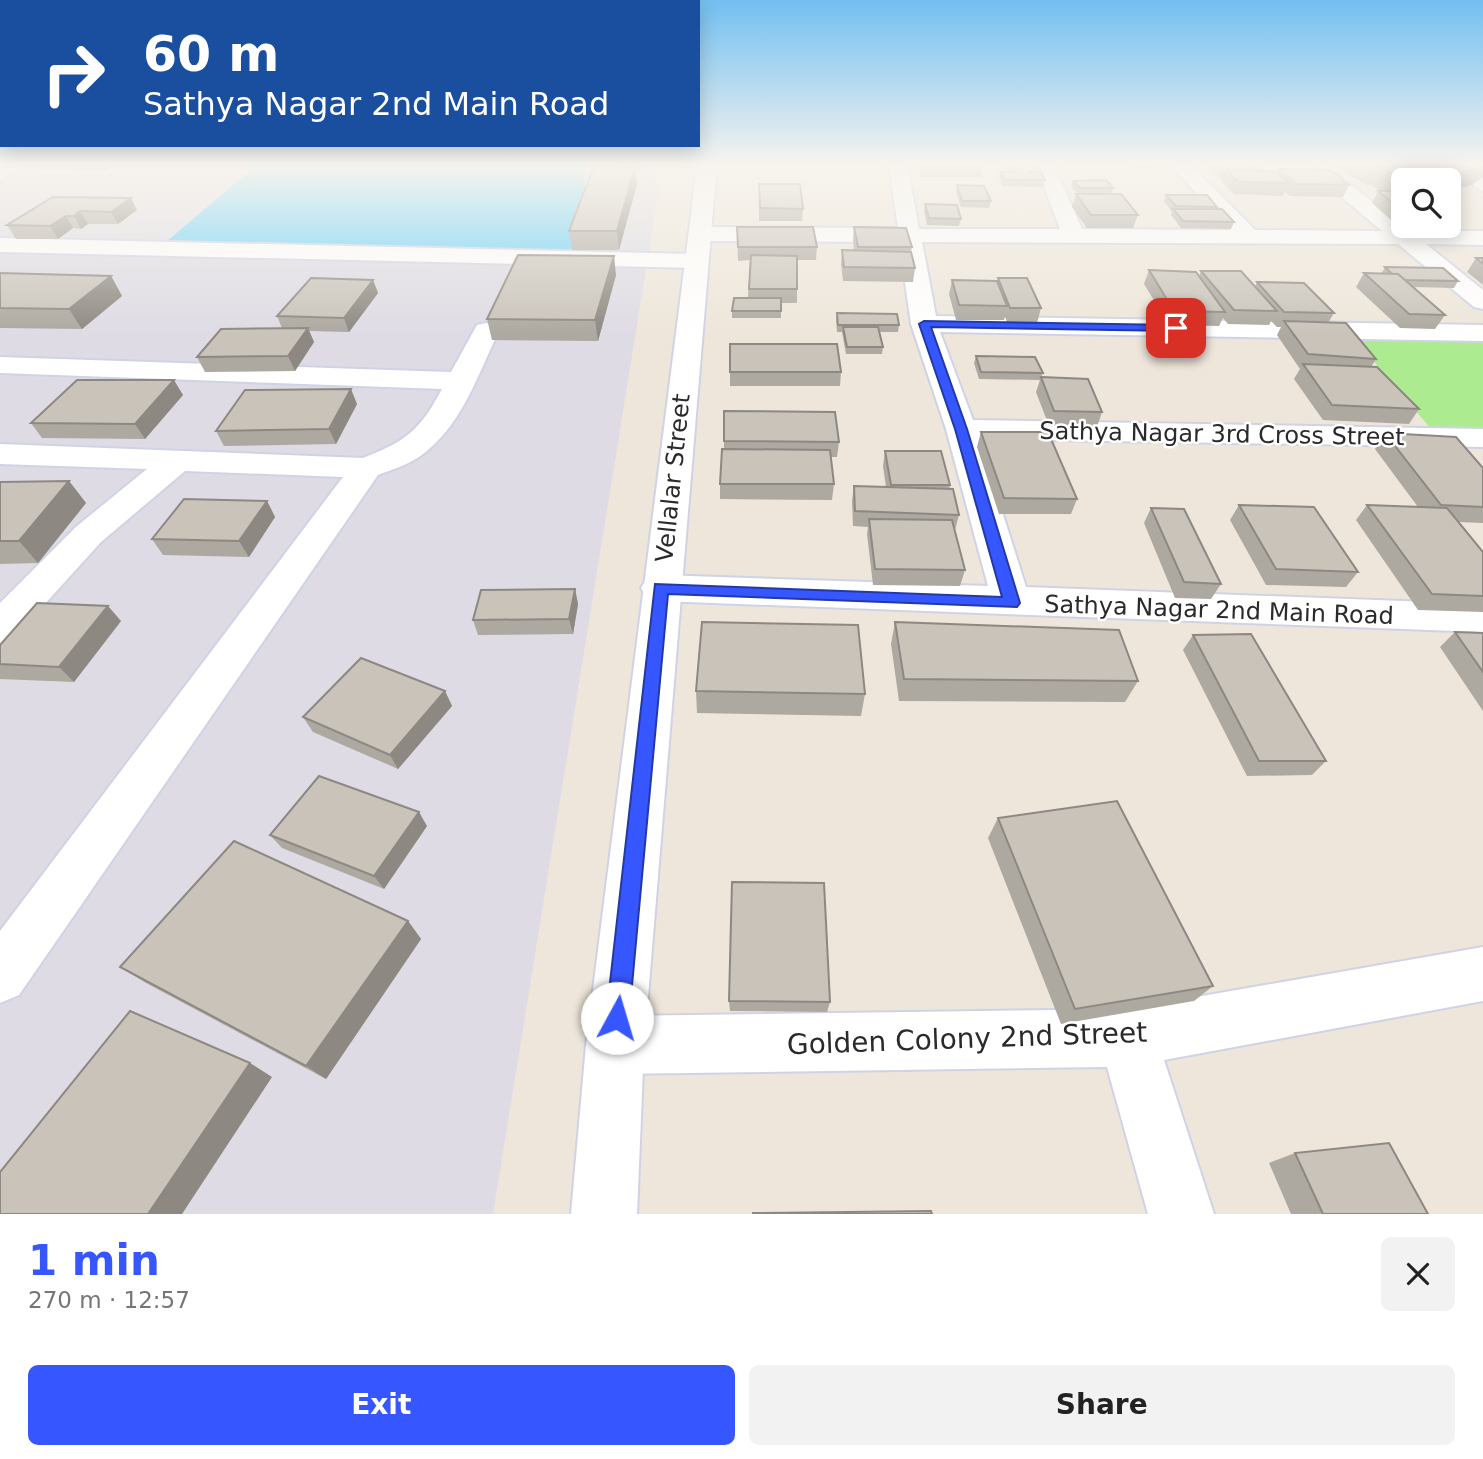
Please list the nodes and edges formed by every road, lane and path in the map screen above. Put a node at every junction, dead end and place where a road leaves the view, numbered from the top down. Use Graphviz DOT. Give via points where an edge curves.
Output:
graph roads {
  1 [pos="701,222"];
  2 [pos="907,222"];
  3 [pos="1068,222"];
  4 [pos="1235,222"];
  5 [pos="909,235"];
  6 [pos="1073,235"];
  7 [pos="1247,235"];
  8 [pos="1391,236"];
  9 [pos="1461,237"];
  10 [pos="1401,238"];
  11 [pos="1483,238"];
  12 [pos="0,245"];
  13 [pos="698,248"];
  14 [pos="1483,302"];
  15 [pos="924,324"];
  16 [pos="486,331"];
  17 [pos="1483,333"];
  18 [pos="0,365"];
  19 [pos="463,381"];
  20 [pos="961,429"];
  21 [pos="1483,438"];
  22 [pos="0,454"];
  23 [pos="177,461"];
  24 [pos="367,468"];
  25 [pos="660,588"];
  26 [pos="1012,603"];
  27 [pos="1483,618"];
  28 [pos="0,628"];
  29 [pos="1483,974"];
  30 [pos="0,976"];
  31 [pos="1128,1038"];
  32 [pos="615,1045"];
  33 [pos="604,1214"];
  34 [pos="1181,1214"];
  1 -- 13 [label="street, Vellalar Street"];
  2 -- 5 [label="street"];
  3 -- 6 [label="street"];
  4 -- 7 [label="street"];
  5 -- 6 [label="street"];
  5 -- 13 [label="street"];
  5 -- 15 [label="street"];
  6 -- 7 [label="street"];
  7 -- 8 [label="street"];
  9 -- 11 [label="street"];
  10 -- 14 [label="street"];
  12 -- 13 [label="street"];
  13 -- 25 [label="street, Vellalar Street"];
  15 -- 17 [label="street"];
  15 -- 20 [label="street"];
  16 -- 19 [label="street"];
  18 -- 19 [label="street"];
  19 -- 24 [label="street" via="437,426 406,452"];
  20 -- 21 [label="street, Sathya Nagar 3rd Cross Street"];
  20 -- 26 [label="street"];
  22 -- 23 [label="street"];
  23 -- 24 [label="street"];
  23 -- 28 [label="street" via="89,534"];
  24 -- 30 [label="street"];
  25 -- 26 [label="street, Sathya Nagar 2nd Main Road"];
  25 -- 32 [label="street, Vellalar Street"];
  26 -- 27 [label="street, Sathya Nagar 2nd Main Road"];
  29 -- 31 [label="street, Golden Colony 2nd Street"];
  31 -- 32 [label="street, Golden Colony 2nd Street"];
  31 -- 34 [label="street"];
  32 -- 33 [label="street, Vellalar Street"];
}
